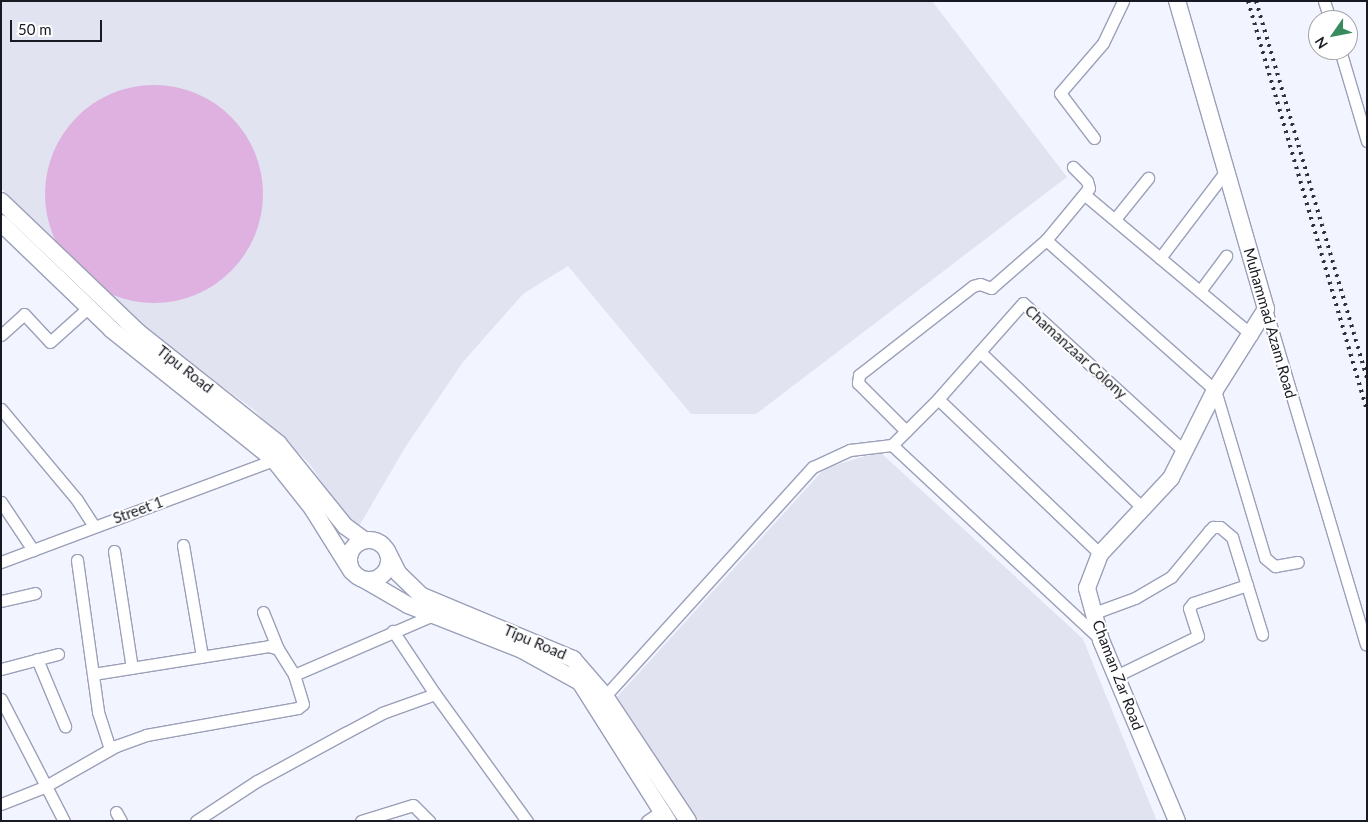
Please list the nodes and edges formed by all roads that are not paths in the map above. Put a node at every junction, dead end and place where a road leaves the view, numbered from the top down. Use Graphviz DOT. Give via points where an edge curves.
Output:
graph roads {
  1 [pos="1122,1"];
  2 [pos="1177,1"];
  3 [pos="1343,60"];
  4 [pos="1094,138"];
  5 [pos="1367,141"];
  6 [pos="1073,167"];
  7 [pos="1226,171"];
  8 [pos="1148,178"];
  9 [pos="1085,195"];
  10 [pos="1,201"];
  11 [pos="1115,219"];
  12 [pos="1,223"];
  13 [pos="1046,240"];
  14 [pos="1226,256"];
  15 [pos="1160,258"];
  16 [pos="1200,291"];
  17 [pos="89,307"];
  18 [pos="1266,309"];
  19 [pos="1,335"];
  20 [pos="1252,335"];
  21 [pos="980,352"];
  22 [pos="1216,390"];
  23 [pos="938,399"];
  24 [pos="1,409"];
  25 [pos="906,430"];
  26 [pos="892,445"];
  27 [pos="1182,450"];
  28 [pos="274,460"];
  29 [pos="1,502"];
  30 [pos="1144,509"];
  31 [pos="94,526"];
  32 [pos="364,540"];
  33 [pos="183,545"];
  34 [pos="33,550"];
  35 [pos="114,551"];
  36 [pos="387,551"];
  37 [pos="1100,554"];
  38 [pos="77,560"];
  39 [pos="1,562"];
  40 [pos="1298,562"];
  41 [pos="359,576"];
  42 [pos="1247,585"];
  43 [pos="35,593"];
  44 [pos="1,601"];
  45 [pos="263,612"];
  46 [pos="1094,613"];
  47 [pos="433,615"];
  48 [pos="393,631"];
  49 [pos="1262,634"];
  50 [pos="1100,640"];
  51 [pos="1366,644"];
  52 [pos="278,649"];
  53 [pos="58,654"];
  54 [pos="202,656"];
  55 [pos="37,659"];
  56 [pos="1,668"];
  57 [pos="132,668"];
  58 [pos="93,674"];
  59 [pos="294,675"];
  60 [pos="1116,676"];
  61 [pos="435,694"];
  62 [pos="605,696"];
  63 [pos="1,699"];
  64 [pos="7,724"];
  65 [pos="65,726"];
  66 [pos="110,749"];
  67 [pos="44,787"];
  68 [pos="1,804"];
  69 [pos="665,816"];
  70 [pos="64,821"];
  71 [pos="196,821"];
  72 [pos="361,821"];
  73 [pos="430,821"];
  74 [pos="527,821"];
  75 [pos="647,821"];
  76 [pos="688,821"];
  77 [pos="1177,821"];
  1 -- 4 [label="street" via="1103,43 1060,93"];
  2 -- 7 [label="main road, Muhammad Azam Road"];
  3 -- 5 [label="street"];
  6 -- 9 [label="street" via="1090,185"];
  7 -- 15 [label="street"];
  7 -- 18 [label="main road, Muhammad Azam Road"];
  8 -- 11 [label="street"];
  9 -- 11 [label="street"];
  9 -- 13 [label="street"];
  10 -- 32 [label="main road, Tipu Road" via="138,332 278,443 345,526"];
  11 -- 15 [label="street"];
  12 -- 17 [label="main road"];
  13 -- 22 [label="street"];
  13 -- 25 [label="street" via="991,288 980,284 973,286 859,375 858,383"];
  14 -- 16 [label="street"];
  15 -- 16 [label="street"];
  16 -- 20 [label="street"];
  17 -- 19 [label="street" via="50,342 24,314"];
  17 -- 28 [label="main road" via="112,330"];
  18 -- 20 [label="main road, Chaman Zar Road"];
  18 -- 51 [label="street, Muhammad Azam Road"];
  20 -- 22 [label="main road, Chaman Zar Road"];
  21 -- 23 [label="street, Chamanzaar Colony"];
  21 -- 27 [label="street, Chamanzaar Colony" via="1021,304 1026,303"];
  21 -- 30 [label="street"];
  22 -- 27 [label="main road, Chaman Zar Road"];
  22 -- 40 [label="street" via="1265,558 1275,566"];
  23 -- 25 [label="street, Chamanzaar Colony"];
  23 -- 37 [label="street"];
  24 -- 31 [label="street" via="77,500"];
  25 -- 26 [label="street, Chamanzaar Colony"];
  26 -- 50 [label="street"];
  26 -- 62 [label="street" via="850,450 812,467"];
  27 -- 30 [label="main road, Chaman Zar Road" via="1171,478"];
  28 -- 31 [label="street, Street 1"];
  28 -- 41 [label="main road" via="294,483"];
  29 -- 34 [label="street"];
  30 -- 37 [label="main road, Chaman Zar Road"];
  31 -- 34 [label="street, Street 1"];
  32 -- 36 [label="main road" via="380,543"];
  32 -- 41 [label="main road" via="352,550 349,564"];
  33 -- 54 [label="street"];
  34 -- 39 [label="street, Street 1"];
  35 -- 57 [label="street"];
  36 -- 41 [label="main road" via="388,569 383,576"];
  36 -- 62 [label="main road, Tipu Road" via="401,578 422,596 573,659"];
  37 -- 46 [label="main road, Chaman Zar Road" via="1087,588"];
  38 -- 58 [label="street"];
  41 -- 47 [label="main road" via="408,605"];
  42 -- 46 [label="street" via="1232,537 1220,527 1213,527 1171,577 1134,598"];
  42 -- 49 [label="street"];
  42 -- 60 [label="street" via="1193,603 1189,608 1198,636"];
  43 -- 44 [label="street"];
  45 -- 52 [label="street"];
  46 -- 50 [label="main road, Chaman Zar Road"];
  47 -- 48 [label="street"];
  47 -- 69 [label="main road" via="522,650 580,682"];
  48 -- 59 [label="street"];
  48 -- 61 [label="street"];
  50 -- 60 [label="main road, Chaman Zar Road"];
  52 -- 54 [label="street" via="269,646"];
  52 -- 59 [label="street"];
  53 -- 55 [label="street"];
  54 -- 57 [label="street"];
  55 -- 56 [label="street"];
  55 -- 65 [label="street"];
  57 -- 58 [label="street"];
  58 -- 66 [label="street" via="98,712"];
  59 -- 66 [label="street" via="303,704 298,708 168,730"];
  60 -- 77 [label="main road, Chaman Zar Road"];
  61 -- 71 [label="street" via="382,713 257,781"];
  61 -- 74 [label="street"];
  62 -- 76 [label="main road, Tipu Road"];
  63 -- 64 [label="street"];
  64 -- 67 [label="street"];
  66 -- 67 [label="street"];
  67 -- 68 [label="street"];
  67 -- 70 [label="street"];
  69 -- 75 [label="street"];
  72 -- 73 [label="street" via="413,805"];
}
